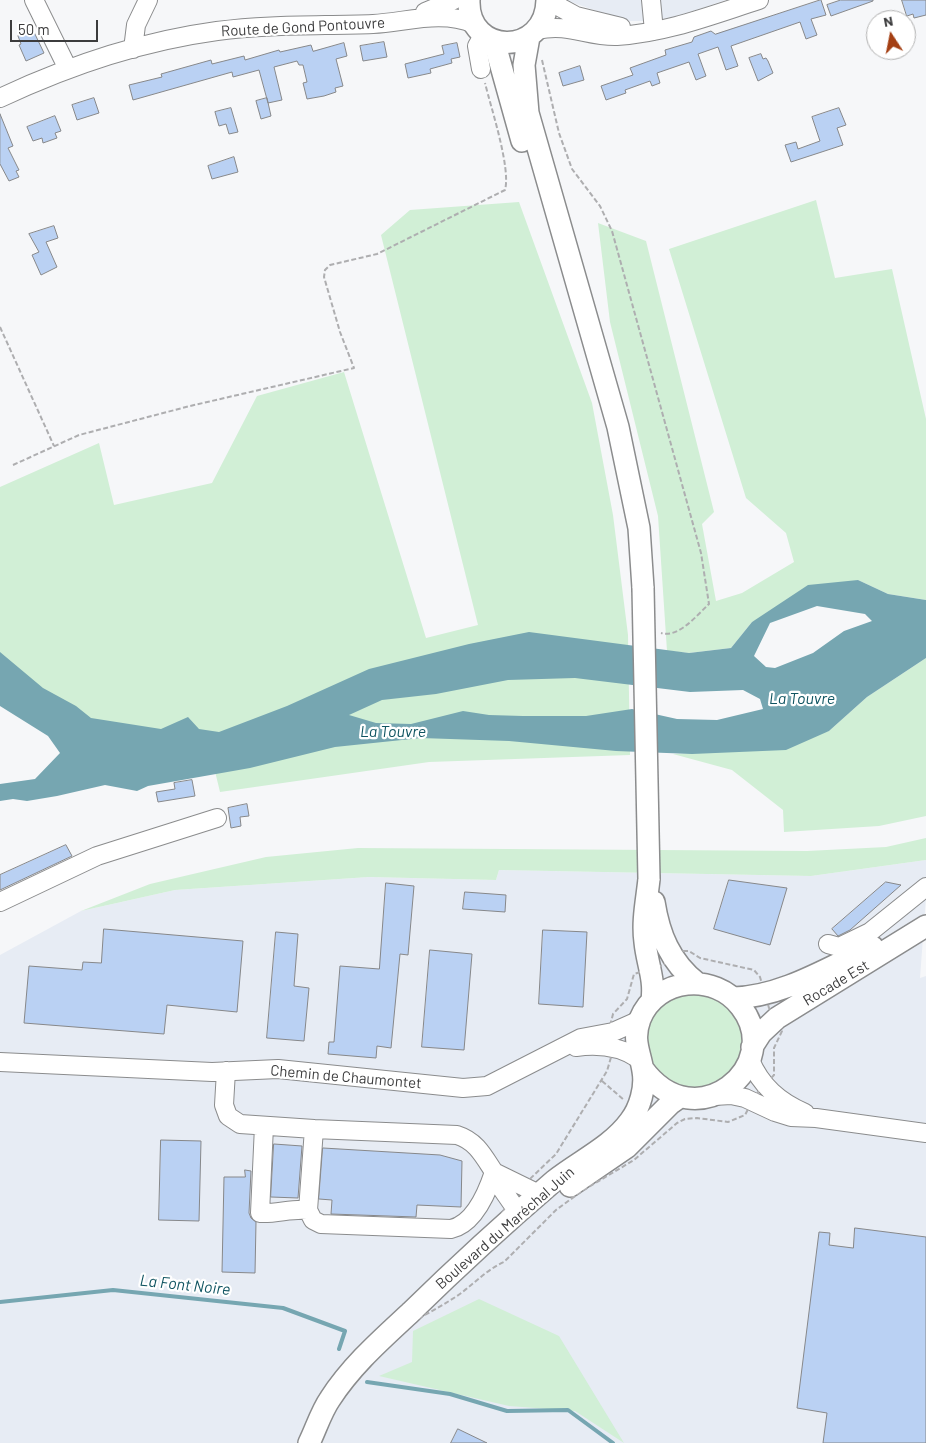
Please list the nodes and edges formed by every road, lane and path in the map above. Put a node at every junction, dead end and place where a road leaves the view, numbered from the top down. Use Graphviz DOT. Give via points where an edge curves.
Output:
graph roads {
  1 [pos="34,0"];
  2 [pos="148,0"];
  3 [pos="454,0"];
  4 [pos="469,0"];
  5 [pos="547,0"];
  6 [pos="651,0"];
  7 [pos="759,0"];
  8 [pos="407,20"];
  9 [pos="650,32"];
  10 [pos="484,33"];
  11 [pos="533,34"];
  12 [pos="133,49"];
  13 [pos="68,69"];
  14 [pos="481,69"];
  15 [pos="0,98"];
  16 [pos="0,326"];
  17 [pos="598,361"];
  18 [pos="54,446"];
  19 [pos="13,465"];
  20 [pos="660,633"];
  21 [pos="217,818"];
  22 [pos="649,879"];
  23 [pos="926,887"];
  24 [pos="0,902"];
  25 [pos="926,926"];
  26 [pos="828,944"];
  27 [pos="673,958"];
  28 [pos="651,968"];
  29 [pos="697,983"];
  30 [pos="764,993"];
  31 [pos="733,998"];
  32 [pos="652,1000"];
  33 [pos="776,1018"];
  34 [pos="640,1020"];
  35 [pos="613,1040"];
  36 [pos="751,1053"];
  37 [pos="0,1062"];
  38 [pos="641,1064"];
  39 [pos="226,1071"];
  40 [pos="602,1081"];
  41 [pos="764,1086"];
  42 [pos="714,1096"];
  43 [pos="680,1097"];
  44 [pos="753,1101"];
  45 [pos="816,1118"];
  46 [pos="264,1126"];
  47 [pos="314,1129"];
  48 [pos="926,1133"];
  49 [pos="494,1172"];
  50 [pos="539,1194"];
  51 [pos="308,1210"];
  52 [pos="518,1212"];
  53 [pos="386,1335"];
  54 [pos="310,1443"];
  1 -- 13 [label="street"];
  2 -- 12 [label="street" via="136,25"];
  3 -- 8 [label="street, Route de Gond Pontouvre"];
  4 -- 10 [label="main road" via="470,13"];
  5 -- 9 [label="street" via="576,16"];
  5 -- 11 [label="main road" via="545,16"];
  6 -- 9 [label="street"];
  7 -- 9 [label="street"];
  8 -- 10 [label="street, Route de Gond Pontouvre" via="445,16 460,18"];
  8 -- 12 [label="street, Route de Gond Pontouvre" via="217,31"];
  9 -- 11 [label="street" via="615,36 562,27"];
  10 -- 11 [label="main road" via="518,42"];
  10 -- 14 [label="street" via="477,46"];
  10 -- 17 [label="main road" via="502,65 513,114"];
  11 -- 17 [label="main road" via="524,65 528,113"];
  11 -- 20 [label="path" via="572,169 600,206 612,231 700,553 708,604 678,632"];
  12 -- 13 [label="street, Route de Gond Pontouvre"];
  13 -- 15 [label="street, Route de Gond Pontouvre"];
  14 -- 18 [label="path" via="505,166 505,190 377,254 330,265 325,270 324,277 340,332 354,368 143,418 79,435"];
  16 -- 18 [label="path"];
  17 -- 22 [label="main road, bridge" via="618,427 639,528"];
  18 -- 19 [label="path"];
  21 -- 24 [label="street" via="97,856"];
  22 -- 27 [label="main road" via="658,928"];
  22 -- 28 [label="main road" via="644,942"];
  23 -- 26 [label="street" via="870,932 839,947"];
  25 -- 30 [label="main road, Rocade Est"];
  25 -- 33 [label="main road, Rocade Est"];
  27 -- 28 [label="path"];
  27 -- 29 [label="main road"];
  27 -- 30 [label="path" via="689,951 700,958 748,967 760,978"];
  28 -- 32 [label="main road" via="654,978"];
  28 -- 35 [label="path" via="634,974 628,998 613,1014"];
  29 -- 31 [label="main road" via="716,987"];
  29 -- 32 [label="main road" via="673,987"];
  30 -- 31 [label="main road, Rocade Est"];
  30 -- 33 [label="path"];
  31 -- 36 [label="main road" via="749,1020"];
  32 -- 34 [label="main road"];
  33 -- 36 [label="main road, Rocade Est" via="761,1033"];
  33 -- 41 [label="path" via="782,1031 774,1048 774,1075"];
  34 -- 35 [label="street, Chemin de Chaumontet"];
  34 -- 38 [label="main road" via="636,1040"];
  35 -- 38 [label="street"];
  35 -- 39 [label="street, Chemin de Chaumontet" via="581,1038 487,1086 463,1088 278,1069"];
  35 -- 40 [label="path"];
  36 -- 41 [label="street"];
  36 -- 42 [label="main road" via="740,1076"];
  37 -- 39 [label="street, Chemin de Chaumontet"];
  38 -- 43 [label="main road" via="659,1086"];
  38 -- 50 [label="main road, Boulevard du Maréchal Juin" via="642,1093 631,1120 602,1147"];
  39 -- 46 [label="street" via="224,1105 228,1116 240,1124"];
  41 -- 45 [label="street" via="787,1104"];
  42 -- 43 [label="main road"];
  42 -- 44 [label="street" via="731,1095"];
  43 -- 53 [label="main road, Boulevard du Maréchal Juin" via="627,1147 537,1214 454,1290"];
  44 -- 45 [label="street" via="791,1117"];
  44 -- 53 [label="path" via="745,1115 735,1120 686,1119 668,1129 634,1160 556,1210 504,1262 492,1267 428,1314"];
  45 -- 48 [label="street"];
  46 -- 47 [label="street"];
  46 -- 51 [label="street" via="260,1213"];
  47 -- 49 [label="street" via="457,1135 478,1147"];
  47 -- 51 [label="street"];
  49 -- 50 [label="street"];
  49 -- 51 [label="street" via="469,1220 451,1229 321,1224 313,1220"];
  49 -- 52 [label="street"];
  50 -- 52 [label="main road, Boulevard du Maréchal Juin"];
  52 -- 53 [label="main road, Boulevard du Maréchal Juin"];
  53 -- 54 [label="main road, Boulevard du Maréchal Juin" via="365,1354 329,1400"];
}
